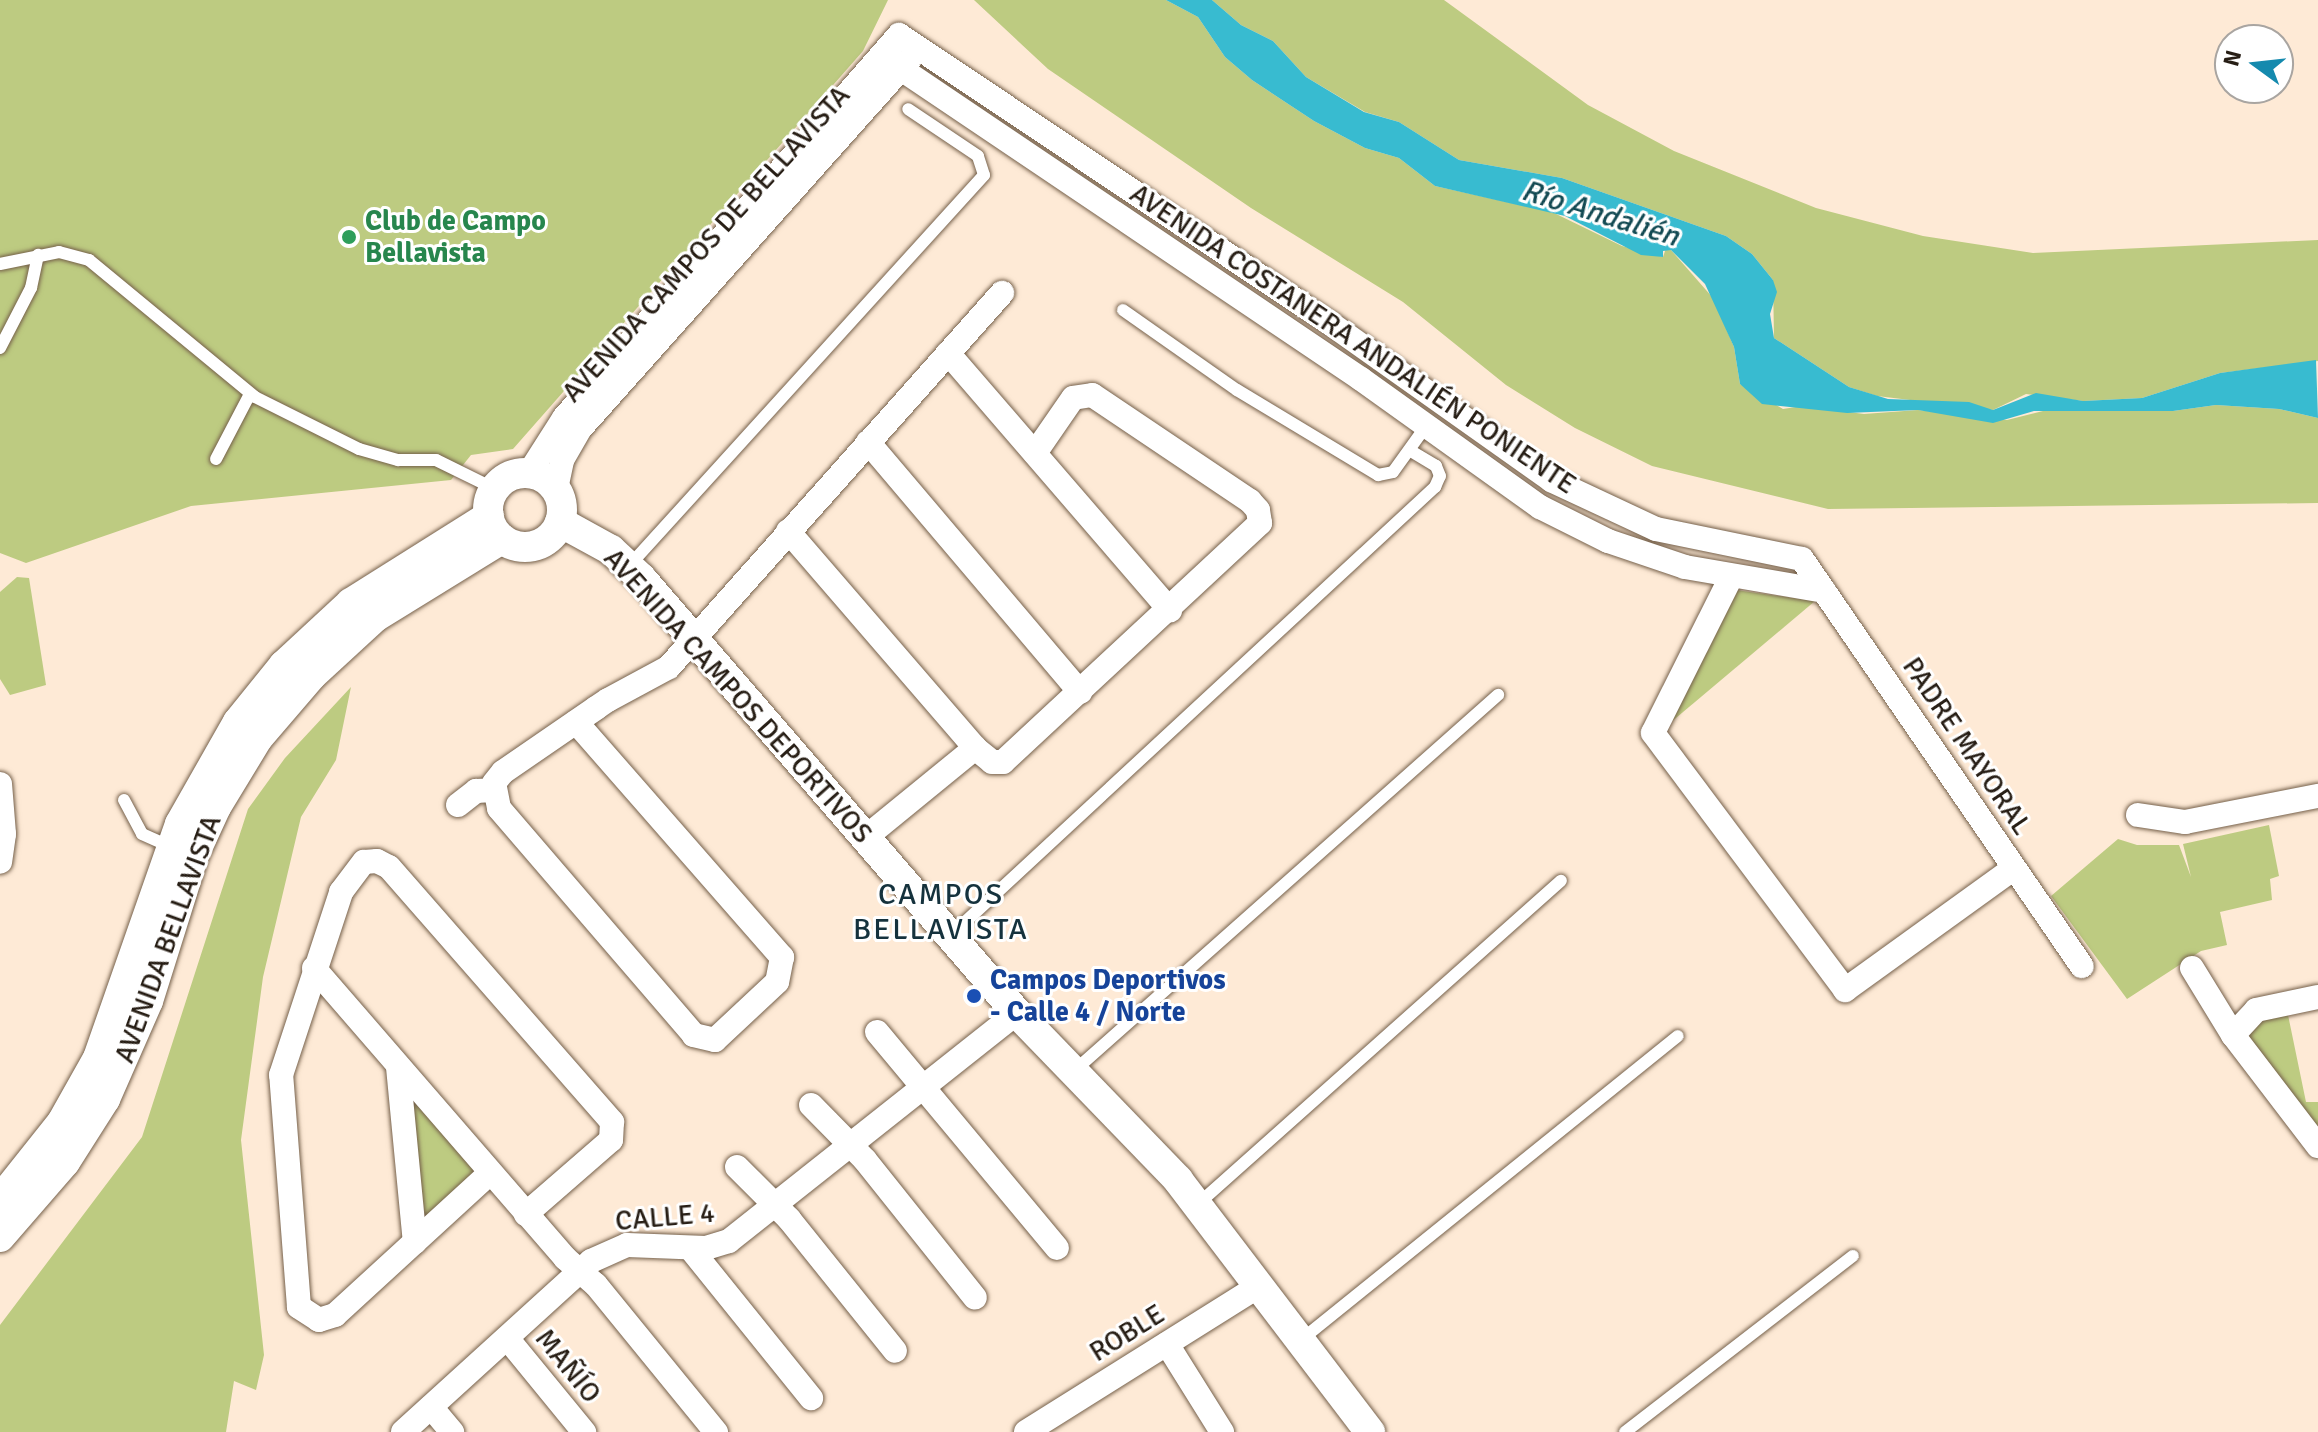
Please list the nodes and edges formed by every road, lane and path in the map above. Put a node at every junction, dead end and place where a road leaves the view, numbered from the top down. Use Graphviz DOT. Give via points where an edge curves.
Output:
graph roads {
  1 [pos="909,41"];
  2 [pos="892,63"];
  3 [pos="908,109"];
  4 [pos="38,255"];
  5 [pos="0,264"];
  6 [pos="1002,293"];
  7 [pos="1123,310"];
  8 [pos="0,348"];
  9 [pos="948,353"];
  10 [pos="250,394"];
  11 [pos="1426,426"];
  12 [pos="868,442"];
  13 [pos="1409,450"];
  14 [pos="1035,453"];
  15 [pos="216,459"];
  16 [pos="529,473"];
  17 [pos="556,489"];
  18 [pos="495,515"];
  19 [pos="560,522"];
  20 [pos="788,531"];
  21 [pos="1802,559"];
  22 [pos="629,566"];
  23 [pos="1731,577"];
  24 [pos="1824,591"];
  25 [pos="1170,610"];
  26 [pos="695,640"];
  27 [pos="1080,692"];
  28 [pos="1498,695"];
  29 [pos="576,722"];
  30 [pos="975,748"];
  31 [pos="0,784"];
  32 [pos="493,790"];
  33 [pos="124,800"];
  34 [pos="2317,804"];
  35 [pos="458,805"];
  36 [pos="2138,815"];
  37 [pos="866,837"];
  38 [pos="171,847"];
  39 [pos="0,862"];
  40 [pos="2014,868"];
  41 [pos="1561,881"];
  42 [pos="951,935"];
  43 [pos="2082,966"];
  44 [pos="314,968"];
  45 [pos="2192,968"];
  46 [pos="2318,997"];
  47 [pos="1017,1013"];
  48 [pos="877,1032"];
  49 [pos="2233,1035"];
  50 [pos="1678,1036"];
  51 [pos="398,1067"];
  52 [pos="1074,1071"];
  53 [pos="925,1087"];
  54 [pos="811,1105"];
  55 [pos="2318,1146"];
  56 [pos="850,1147"];
  57 [pos="737,1167"];
  58 [pos="490,1173"];
  59 [pos="0,1200"];
  60 [pos="1198,1204"];
  61 [pos="776,1206"];
  62 [pos="526,1214"];
  63 [pos="0,1237"];
  64 [pos="415,1242"];
  65 [pos="690,1248"];
  66 [pos="1057,1248"];
  67 [pos="1853,1256"];
  68 [pos="580,1271"];
  69 [pos="1260,1285"];
  70 [pos="975,1298"];
  71 [pos="507,1338"];
  72 [pos="1300,1340"];
  73 [pos="1167,1344"];
  74 [pos="895,1351"];
  75 [pos="811,1398"];
  76 [pos="431,1407"];
  77 [pos="403,1432"];
  78 [pos="452,1432"];
  79 [pos="584,1432"];
  80 [pos="716,1432"];
  81 [pos="1026,1432"];
  82 [pos="1222,1432"];
  83 [pos="1370,1432"];
  84 [pos="1625,1432"];
  1 -- 2 [label="street, AVENIDA CAMPOS DE BELLAVISTA"];
  1 -- 21 [label="street, AVENIDA COSTANERA ANDALIÉN PONIENTE" via="1331,324 1551,480 1656,529"];
  2 -- 11 [label="street, AVENIDA COSTANERA ANDALIÉN PONIENTE"];
  2 -- 16 [label="street, AVENIDA CAMPOS DE BELLAVISTA" via="564,418"];
  2 -- 17 [label="street, AVENIDA CAMPOS DE BELLAVISTA" via="579,430 560,464"];
  3 -- 22 [label="lane" via="978,156 986,170 981,180"];
  4 -- 5 [label="lane"];
  4 -- 8 [label="lane" via="31,288"];
  4 -- 10 [label="lane" via="75,254 100,266"];
  6 -- 9 [label="street"];
  7 -- 13 [label="lane" via="1237,390 1371,471 1393,472"];
  9 -- 12 [label="street"];
  9 -- 14 [label="street"];
  10 -- 15 [label="lane"];
  10 -- 18 [label="lane" via="359,449 398,460 436,460"];
  11 -- 13 [label="lane"];
  11 -- 23 [label="street, AVENIDA COSTANERA ANDALIÉN PONIENTE" via="1509,487 1573,524 1645,554"];
  12 -- 20 [label="street"];
  12 -- 27 [label="street"];
  13 -- 42 [label="lane" via="1436,466 1440,476 1435,487"];
  14 -- 25 [label="street"];
  14 -- 25 [label="street" via="1073,398 1086,393 1254,504 1260,517 1257,530"];
  16 -- 17 [label="street"];
  16 -- 18 [label="street" via="509,477"];
  17 -- 19 [label="street" via="562,505"];
  18 -- 19 [label="street" via="517,546 535,546 551,537"];
  18 -- 38 [label="street, AVENIDA BELLAVISTA" via="374,586 284,665 216,756"];
  18 -- 63 [label="street, AVENIDA BELLAVISTA" via="312,675 258,738 193,857 148,1001 116,1078 65,1162"];
  19 -- 22 [label="street, AVENIDA CAMPOS DEPORTIVOS" via="595,539"];
  20 -- 26 [label="street"];
  20 -- 30 [label="street"];
  21 -- 24 [label="street, PADRE MAYORAL"];
  22 -- 26 [label="street, AVENIDA CAMPOS DEPORTIVOS"];
  23 -- 24 [label="street, AVENIDA COSTANERA ANDALIÉN PONIENTE"];
  23 -- 40 [label="street" via="1653,733 1845,990"];
  24 -- 40 [label="street, PADRE MAYORAL"];
  25 -- 27 [label="street"];
  26 -- 29 [label="street" via="655,678"];
  26 -- 37 [label="street, AVENIDA CAMPOS DEPORTIVOS"];
  27 -- 30 [label="street" via="1008,759 992,762"];
  28 -- 52 [label="lane"];
  29 -- 32 [label="street" via="503,772"];
  29 -- 32 [label="street" via="782,957 777,982 721,1036 708,1041 694,1035 499,808"];
  30 -- 37 [label="street"];
  31 -- 39 [label="street"];
  32 -- 35 [label="street" via="476,791"];
  33 -- 38 [label="lane" via="142,834"];
  34 -- 36 [label="street" via="2185,822"];
  37 -- 42 [label="street, AVENIDA CAMPOS DEPORTIVOS"];
  38 -- 59 [label="street, AVENIDA BELLAVISTA" via="98,1058 62,1122"];
  40 -- 43 [label="street, PADRE MAYORAL"];
  41 -- 60 [label="lane"];
  42 -- 47 [label="street, AVENIDA CAMPOS DEPORTIVOS"];
  44 -- 51 [label="street"];
  44 -- 62 [label="street" via="347,880 364,862 384,863 612,1122 611,1140"];
  44 -- 64 [label="street" via="284,1060 280,1090 299,1307 311,1318 335,1315"];
  45 -- 49 [label="street"];
  46 -- 49 [label="street" via="2256,1010"];
  47 -- 52 [label="street, AVENIDA CAMPOS DEPORTIVOS"];
  47 -- 53 [label="street, CALLE 4"];
  48 -- 53 [label="street"];
  49 -- 55 [label="street"];
  50 -- 72 [label="lane"];
  51 -- 58 [label="street"];
  51 -- 64 [label="street"];
  52 -- 60 [label="street, AVENIDA CAMPOS DEPORTIVOS"];
  53 -- 56 [label="street, CALLE 4"];
  53 -- 66 [label="street"];
  54 -- 56 [label="street"];
  56 -- 61 [label="street, CALLE 4"];
  56 -- 70 [label="street"];
  57 -- 61 [label="street"];
  58 -- 62 [label="street"];
  58 -- 64 [label="street"];
  60 -- 69 [label="street, AVENIDA CAMPOS DEPORTIVOS"];
  61 -- 65 [label="street, CALLE 4" via="729,1241"];
  61 -- 74 [label="street"];
  62 -- 68 [label="street"];
  65 -- 68 [label="street, CALLE 4" via="627,1245 602,1254"];
  65 -- 75 [label="street"];
  67 -- 84 [label="lane"];
  68 -- 71 [label="street, CALLE 4"];
  68 -- 80 [label="street"];
  69 -- 72 [label="street, AVENIDA CAMPOS DEPORTIVOS"];
  69 -- 73 [label="street, ROBLE"];
  71 -- 76 [label="street, CALLE 4"];
  71 -- 79 [label="street, MAÑÍO"];
  72 -- 83 [label="street, AVENIDA CAMPOS DEPORTIVOS"];
  73 -- 81 [label="street, ROBLE"];
  73 -- 82 [label="street"];
  76 -- 77 [label="street, CALLE 4"];
  76 -- 78 [label="street"];
}
